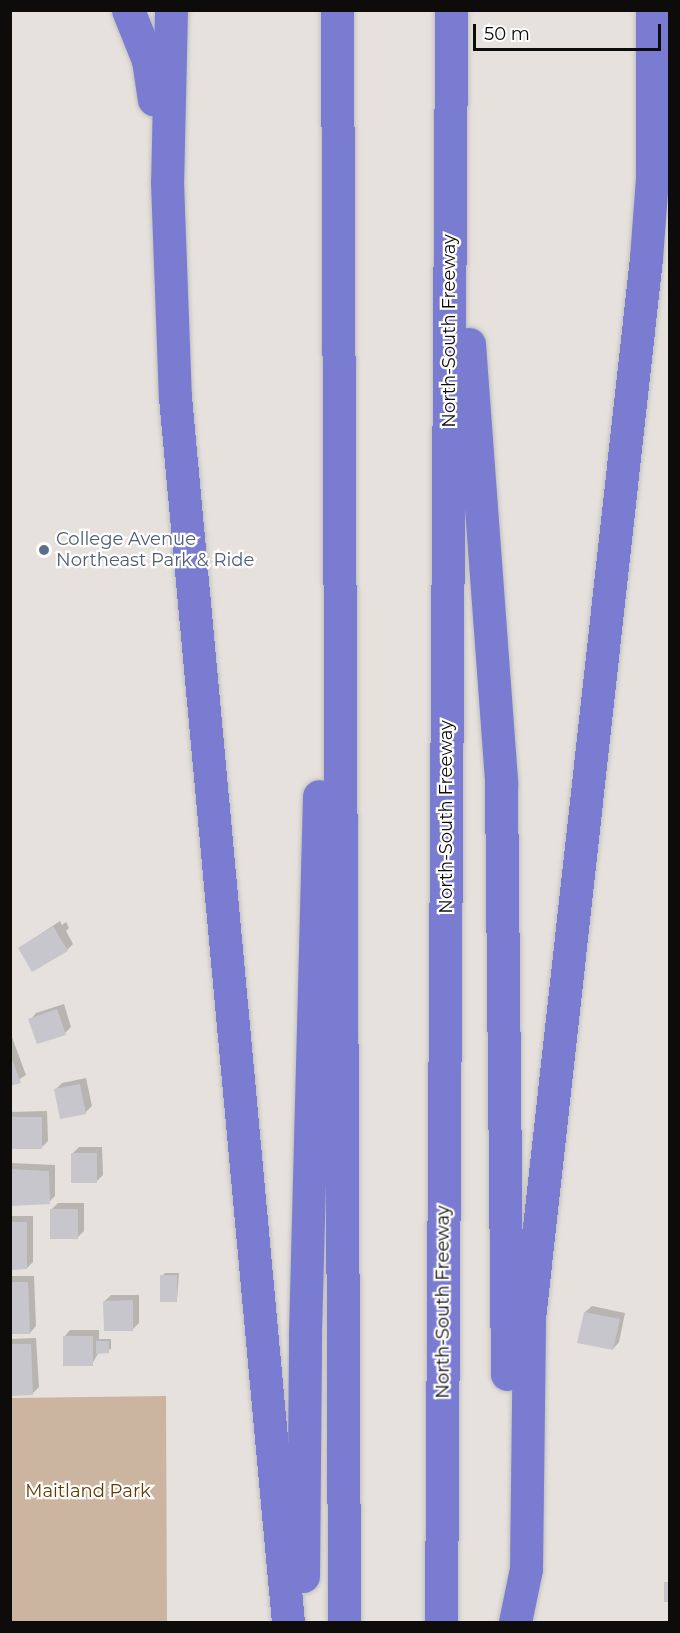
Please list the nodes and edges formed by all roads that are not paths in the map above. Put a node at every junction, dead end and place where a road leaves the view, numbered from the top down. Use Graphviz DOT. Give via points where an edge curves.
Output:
graph roads {
  1 [pos="128,10"];
  2 [pos="171,10"];
  3 [pos="337,10"];
  4 [pos="451,10"];
  5 [pos="652,10"];
  6 [pos="669,90"];
  7 [pos="451,94"];
  8 [pos="652,179"];
  9 [pos="167,182"];
  10 [pos="338,318"];
  11 [pos="288,1623"];
  12 [pos="302,1623"];
  13 [pos="344,1623"];
  14 [pos="441,1623"];
  15 [pos="514,1623"];
  1 -- 9 [label="highway" via="147,60"];
  2 -- 9 [label="highway"];
  3 -- 10 [label="highway"];
  4 -- 7 [label="highway, North-South Freeway"];
  5 -- 8 [label="highway"];
  6 -- 8 [label="highway"];
  7 -- 14 [label="highway, North-South Freeway"];
  7 -- 15 [label="highway" via="501,783 505,1270"];
  8 -- 15 [label="highway" via="529,1318 526,1569"];
  9 -- 11 [label="highway" via="175,397"];
  10 -- 12 [label="highway" via="314,923"];
  10 -- 13 [label="highway"];
}
